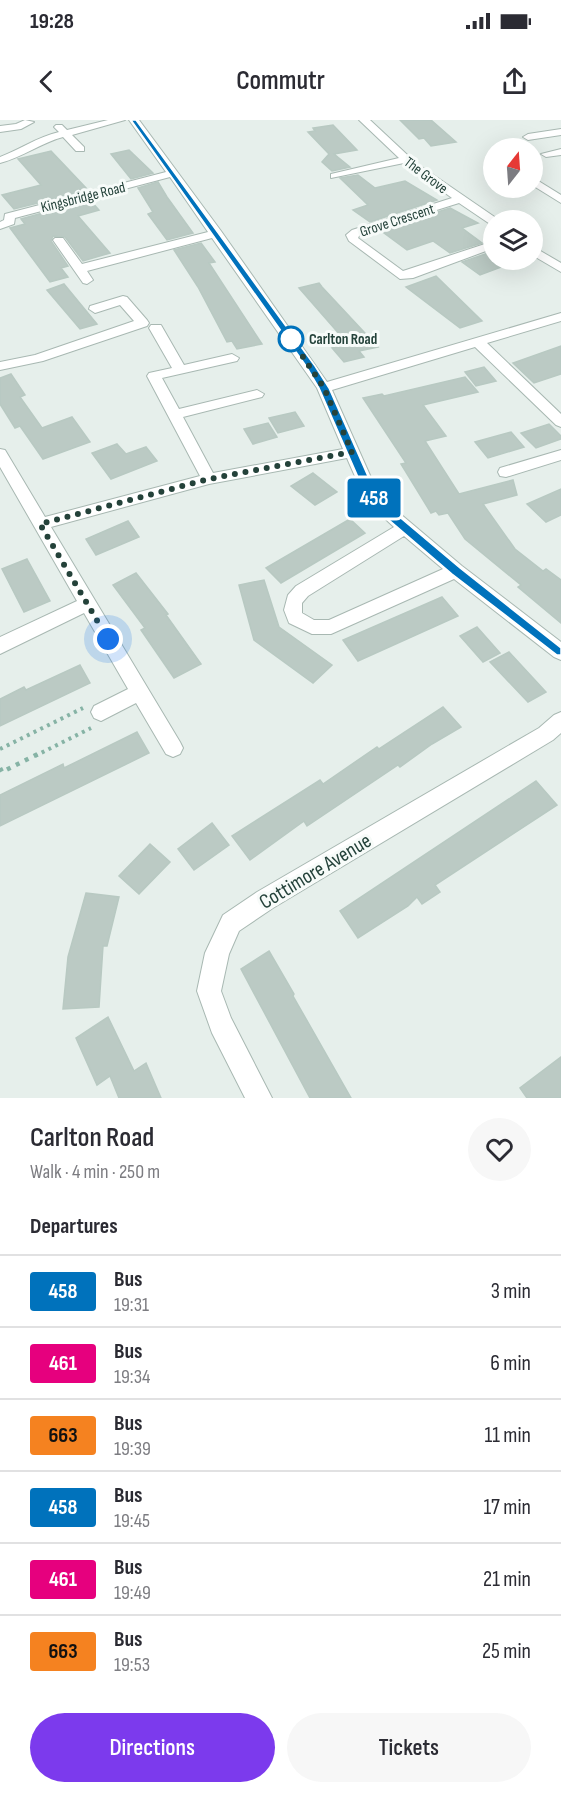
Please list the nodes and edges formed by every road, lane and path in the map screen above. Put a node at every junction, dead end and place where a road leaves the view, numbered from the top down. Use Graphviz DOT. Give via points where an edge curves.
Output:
graph roads {
  1 [pos="120,120"];
  2 [pos="134,120"];
  3 [pos="380,120"];
  4 [pos="365,121"];
  5 [pos="29,122"];
  6 [pos="18,127"];
  7 [pos="0,129"];
  8 [pos="61,129"];
  9 [pos="561,132"];
  10 [pos="528,137"];
  11 [pos="43,139"];
  12 [pos="80,149"];
  13 [pos="561,152"];
  14 [pos="546,154"];
  15 [pos="0,160"];
  16 [pos="406,160"];
  17 [pos="174,174"];
  18 [pos="335,176"];
  19 [pos="543,188"];
  20 [pos="460,199"];
  21 [pos="561,200"];
  22 [pos="483,215"];
  23 [pos="0,226"];
  24 [pos="217,233"];
  25 [pos="59,240"];
  26 [pos="483,248"];
  27 [pos="543,256"];
  28 [pos="561,268"];
  29 [pos="80,269"];
  30 [pos="87,280"];
  31 [pos="95,309"];
  32 [pos="560,319"];
  33 [pos="156,328"];
  34 [pos="478,342"];
  35 [pos="232,358"];
  36 [pos="0,366"];
  37 [pos="180,370"];
  38 [pos="324,388"];
  39 [pos="257,394"];
  40 [pos="173,414"];
  41 [pos="561,422"];
  42 [pos="352,452"];
  43 [pos="0,454"];
  44 [pos="561,455"];
  45 [pos="5,472"];
  46 [pos="506,472"];
  47 [pos="209,479"];
  48 [pos="40,524"];
  49 [pos="405,528"];
  50 [pos="456,571"];
  51 [pos="87,604"];
  52 [pos="0,646"];
  53 [pos="561,652"];
  54 [pos="140,692"];
  55 [pos="101,712"];
  56 [pos="561,722"];
  57 [pos="172,748"];
  58 [pos="0,749"];
  59 [pos="0,768"];
  60 [pos="259,1098"];
  1 -- 8 [label="street"];
  2 -- 17 [label="street"];
  3 -- 4 [label="street"];
  4 -- 16 [label="street, The Grove"];
  5 -- 6 [label="street"];
  6 -- 7 [label="street"];
  6 -- 11 [label="street"];
  8 -- 11 [label="street"];
  8 -- 12 [label="street"];
  9 -- 10 [label="street"];
  11 -- 15 [label="street"];
  13 -- 14 [label="street"];
  16 -- 18 [label="street"];
  16 -- 20 [label="street, The Grove"];
  17 -- 23 [label="street, Kingsbridge Road" via="9,216 10,222"];
  17 -- 24 [label="street"];
  19 -- 21 [label="street"];
  20 -- 22 [label="street, The Grove"];
  20 -- 26 [label="street, Grove Crescent" via="356,232 353,239 400,275 410,275"];
  24 -- 29 [label="street"];
  24 -- 38 [label="street"];
  25 -- 29 [label="street"];
  27 -- 28 [label="street"];
  29 -- 30 [label="street"];
  31 -- 36 [label="street" via="123,300 142,323 38,358"];
  32 -- 34 [label="street"];
  33 -- 37 [label="street"];
  34 -- 38 [label="street"];
  34 -- 41 [label="street"];
  35 -- 37 [label="street"];
  37 -- 40 [label="street" via="154,376"];
  38 -- 42 [label="street"];
  39 -- 40 [label="street"];
  40 -- 47 [label="street"];
  42 -- 47 [label="street"];
  42 -- 49 [label="street" via="370,493"];
  43 -- 45 [label="street"];
  44 -- 46 [label="street"];
  45 -- 48 [label="street"];
  47 -- 48 [label="street"];
  48 -- 51 [label="street"];
  49 -- 50 [label="street"];
  49 -- 50 [label="street" via="302,591 293,604 295,618 312,627 331,627"];
  50 -- 53 [label="street"];
  51 -- 52 [label="street"];
  51 -- 54 [label="street"];
  54 -- 55 [label="street"];
  54 -- 57 [label="street"];
  56 -- 60 [label="street, Cottimore Avenue" via="231,923 218,953 209,991 221,1024"];
  58 -- 59 [label="path" via="83,708 93,727 2,772"];
}
